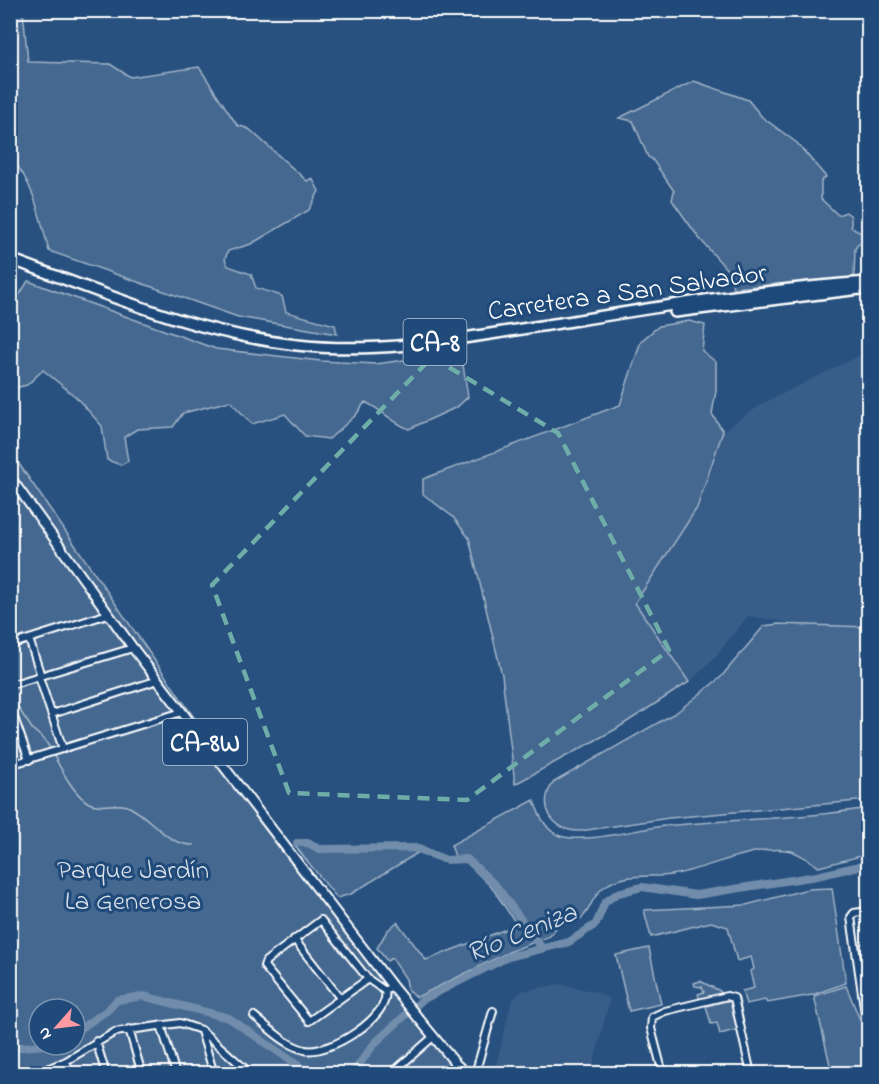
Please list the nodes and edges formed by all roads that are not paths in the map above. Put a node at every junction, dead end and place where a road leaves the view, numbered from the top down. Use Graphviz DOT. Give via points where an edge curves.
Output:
graph roads {
  1 [pos="10,259"];
  2 [pos="10,266"];
  3 [pos="868,282"];
  4 [pos="868,288"];
  5 [pos="10,477"];
  6 [pos="108,614"];
  7 [pos="29,639"];
  8 [pos="10,645"];
  9 [pos="133,648"];
  10 [pos="40,676"];
  11 [pos="158,680"];
  12 [pos="10,685"];
  13 [pos="10,706"];
  14 [pos="182,712"];
  15 [pos="52,714"];
  16 [pos="60,750"];
  17 [pos="29,760"];
  18 [pos="10,765"];
  19 [pos="868,910"];
  20 [pos="294,939"];
  21 [pos="868,972"];
  22 [pos="859,973"];
  23 [pos="368,979"];
  24 [pos="389,988"];
  25 [pos="340,998"];
  26 [pos="493,1011"];
  27 [pos="254,1016"];
  28 [pos="866,1021"];
  29 [pos="161,1025"];
  30 [pos="129,1029"];
  31 [pos="201,1030"];
  32 [pos="433,1037"];
  33 [pos="96,1041"];
  34 [pos="66,1061"];
  35 [pos="249,1072"];
  36 [pos="396,1072"];
  37 [pos="35,1074"];
  38 [pos="70,1074"];
  39 [pos="106,1074"];
  40 [pos="142,1074"];
  41 [pos="176,1074"];
  42 [pos="214,1074"];
  43 [pos="235,1074"];
  44 [pos="466,1074"];
  45 [pos="475,1074"];
  46 [pos="663,1074"];
  47 [pos="751,1074"];
  1 -- 3 [label="highway, Carretera a San Salvador / CA-8" via="214,331 270,342 348,348 436,342 733,297"];
  2 -- 4 [label="highway, CA-8" via="226,340 351,354 411,350"];
  5 -- 6 [label="main road, CA-8W"];
  6 -- 7 [label="street"];
  6 -- 9 [label="main road, CA-8W"];
  7 -- 8 [label="street"];
  7 -- 10 [label="street"];
  9 -- 10 [label="street"];
  9 -- 11 [label="main road, CA-8W"];
  10 -- 12 [label="street"];
  10 -- 15 [label="street"];
  11 -- 14 [label="main road, CA-8W"];
  11 -- 15 [label="street"];
  13 -- 17 [label="street"];
  14 -- 16 [label="street"];
  14 -- 24 [label="main road, CA-8W"];
  15 -- 16 [label="street"];
  16 -- 17 [label="street"];
  17 -- 18 [label="street"];
  19 -- 22 [label="street" via="854,913 851,921"];
  20 -- 23 [label="street" via="321,920"];
  20 -- 25 [label="street"];
  20 -- 25 [label="street" via="266,961 265,970 309,1021"];
  21 -- 22 [label="street"];
  22 -- 28 [label="street"];
  23 -- 24 [label="street"];
  23 -- 25 [label="street"];
  24 -- 27 [label="street" via="367,1024 323,1050 306,1050 290,1044"];
  24 -- 32 [label="main road, CA-8W" via="406,1002"];
  26 -- 45 [label="street"];
  29 -- 30 [label="street"];
  29 -- 31 [label="street" via="186,1024"];
  29 -- 41 [label="street"];
  30 -- 33 [label="street"];
  30 -- 40 [label="street"];
  31 -- 35 [label="street"];
  31 -- 42 [label="street"];
  32 -- 36 [label="street"];
  32 -- 44 [label="main road"];
  33 -- 34 [label="street"];
  33 -- 39 [label="street"];
  34 -- 37 [label="street"];
  34 -- 38 [label="street"];
  35 -- 43 [label="street"];
  46 -- 47 [label="street" via="651,1029 652,1017 725,996 734,998"];
}
